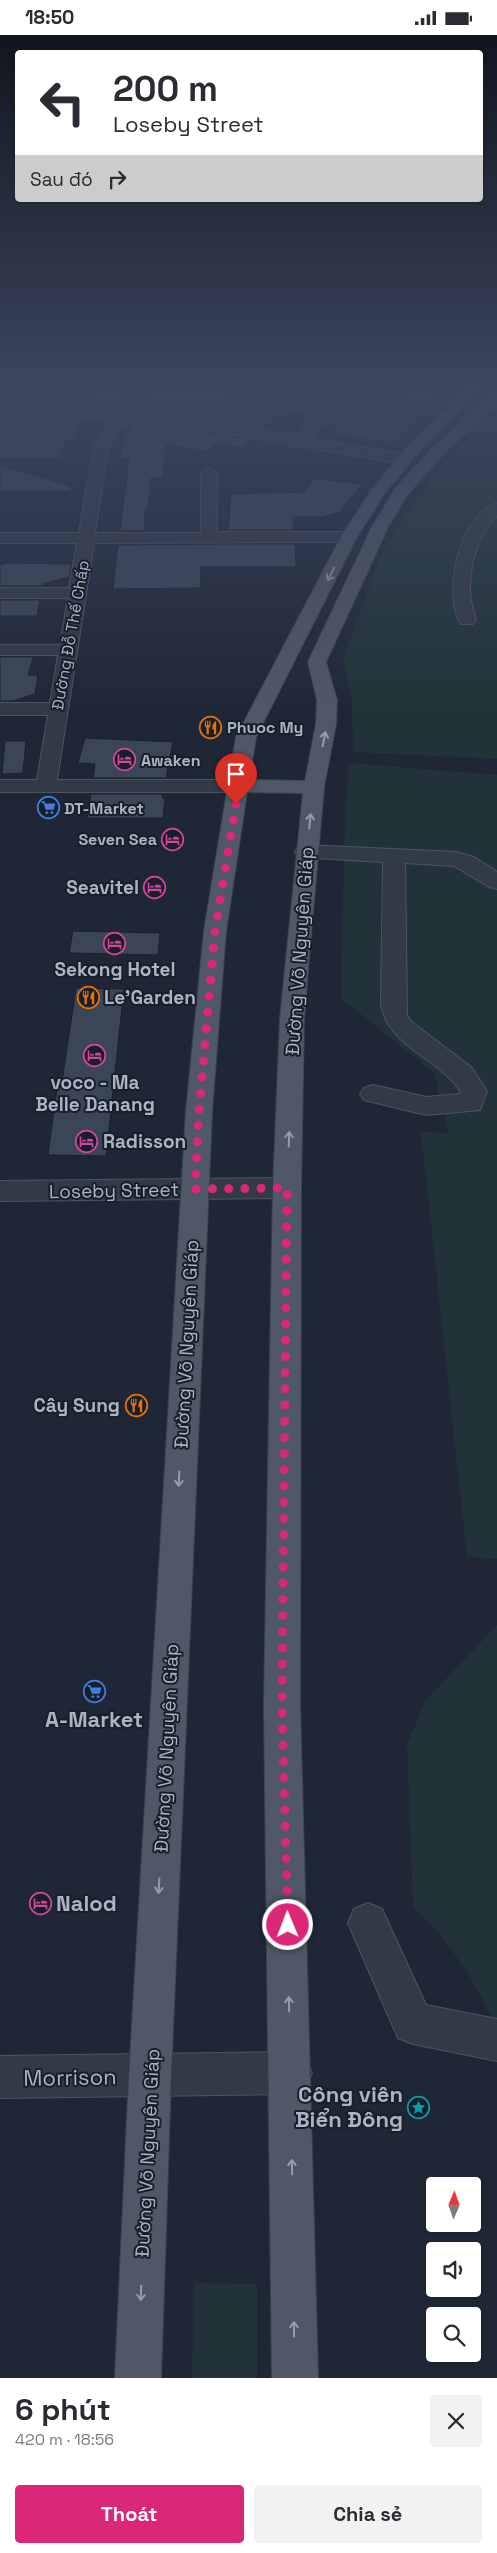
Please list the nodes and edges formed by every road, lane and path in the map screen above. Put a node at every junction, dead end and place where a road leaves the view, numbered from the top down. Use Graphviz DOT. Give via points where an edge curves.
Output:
graph roads {
  1 [pos="93,495"];
  2 [pos="209,495"];
  3 [pos="376,495"];
  4 [pos="401,495"];
  5 [pos="497,508"];
  6 [pos="87,537"];
  7 [pos="209,537"];
  8 [pos="349,537"];
  9 [pos="0,538"];
  10 [pos="374,540"];
  11 [pos="0,593"];
  12 [pos="76,593"];
  13 [pos="467,620"];
  14 [pos="0,650"];
  15 [pos="68,650"];
  16 [pos="0,709"];
  17 [pos="57,709"];
  18 [pos="2,785"];
  19 [pos="46,785"];
  20 [pos="238,786"];
  21 [pos="314,787"];
  22 [pos="0,808"];
  23 [pos="306,852"];
  24 [pos="394,857"];
  25 [pos="497,882"];
  26 [pos="374,1094"];
  27 [pos="287,1188"];
  28 [pos="195,1189"];
  29 [pos="0,1191"];
  30 [pos="368,1923"];
  31 [pos="497,2040"];
  32 [pos="290,2073"];
  33 [pos="150,2076"];
  34 [pos="0,2077"];
  35 [pos="138,2378"];
  36 [pos="295,2378"];
  1 -- 6 [label="street, Đường Đỗ Thế Chấp"];
  2 -- 7 [label="street"];
  3 -- 8 [label="main road, Đường Võ Nguyên Giáp"];
  4 -- 10 [label="main road, Đường Võ Nguyên Giáp"];
  5 -- 13 [label="street" via="482,520 465,559 461,593"];
  6 -- 7 [label="street"];
  6 -- 9 [label="street"];
  6 -- 12 [label="street, Đường Đỗ Thế Chấp"];
  7 -- 8 [label="street"];
  8 -- 10 [label="main road"];
  8 -- 20 [label="main road, Đường Võ Nguyên Giáp, one-way" via="246,737"];
  21 -- 10 [label="main road, Đường Võ Nguyên Giáp, one-way" via="327,700 317,662"];
  11 -- 12 [label="street"];
  12 -- 15 [label="street, Đường Đỗ Thế Chấp"];
  14 -- 15 [label="street"];
  15 -- 17 [label="street, Đường Đỗ Thế Chấp"];
  16 -- 17 [label="street"];
  17 -- 19 [label="street, Đường Đỗ Thế Chấp"];
  18 -- 19 [label="street"];
  18 -- 22 [label="street"];
  19 -- 20 [label="street"];
  20 -- 21 [label="main road"];
  20 -- 28 [label="main road, Đường Võ Nguyên Giáp" via="215,931"];
  23 -- 21 [label="main road, Đường Võ Nguyên Giáp, one-way"];
  23 -- 24 [label="street"];
  27 -- 23 [label="main road, Đường Võ Nguyên Giáp, one-way" via="292,1019"];
  24 -- 25 [label="street" via="456,859"];
  24 -- 26 [label="street" via="395,1018 404,1029 462,1073 474,1091 471,1103 426,1106"];
  27 -- 28 [label="street, Loseby Street"];
  32 -- 27 [label="main road, Đường Võ Nguyên Giáp, one-way" via="282,1705"];
  28 -- 29 [label="street, Loseby Street"];
  28 -- 33 [label="main road, Đường Võ Nguyên Giáp, one-way"];
  30 -- 31 [label="street" via="413,2023"];
  32 -- 33 [label="street, Morrison"];
  36 -- 32 [label="main road, Đường Võ Nguyên Giáp, one-way"];
  33 -- 34 [label="street, Morrison"];
  33 -- 35 [label="main road, Đường Võ Nguyên Giáp, one-way"];
}
